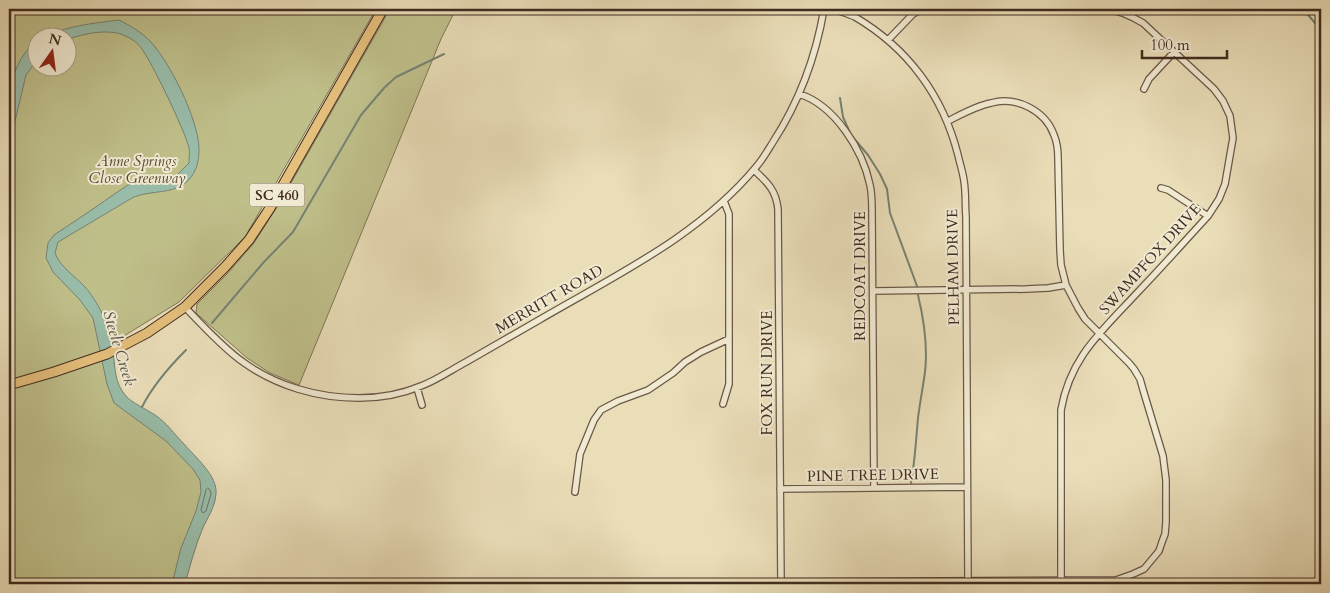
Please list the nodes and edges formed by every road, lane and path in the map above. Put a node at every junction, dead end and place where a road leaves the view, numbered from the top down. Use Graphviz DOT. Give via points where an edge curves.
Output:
graph roads {
  1 [pos="383,9"];
  2 [pos="824,9"];
  3 [pos="834,9"];
  4 [pos="922,9"];
  5 [pos="1105,9"];
  6 [pos="888,40"];
  7 [pos="1174,52"];
  8 [pos="1144,89"];
  9 [pos="799,94"];
  10 [pos="948,120"];
  11 [pos="754,170"];
  12 [pos="1161,188"];
  13 [pos="724,201"];
  14 [pos="1208,216"];
  15 [pos="1066,285"];
  16 [pos="966,290"];
  17 [pos="873,291"];
  18 [pos="185,307"];
  19 [pos="1100,334"];
  20 [pos="729,339"];
  21 [pos="9,384"];
  22 [pos="417,388"];
  23 [pos="722,404"];
  24 [pos="422,405"];
  25 [pos="967,487"];
  26 [pos="874,488"];
  27 [pos="780,489"];
  28 [pos="575,492"];
  29 [pos="968,580"];
  30 [pos="1061,580"];
  31 [pos="781,583"];
  1 -- 18 [label="main road, SC 460" via="249,240"];
  2 -- 9 [label="street, MERRITT ROAD" via="807,76"];
  3 -- 6 [label="street, PELHAM DRIVE" via="854,17"];
  4 -- 6 [label="street"];
  5 -- 7 [label="street, SWAMPFOX DRIVE" via="1143,23"];
  6 -- 10 [label="street, PELHAM DRIVE" via="930,86"];
  7 -- 8 [label="street"];
  7 -- 14 [label="street, SWAMPFOX DRIVE" via="1214,89 1230,116 1234,138 1225,184"];
  9 -- 11 [label="street, MERRITT ROAD" via="786,123"];
  9 -- 17 [label="street, REDCOAT DRIVE" via="833,117 854,143 863,161 872,198"];
  10 -- 15 [label="street" via="992,102 1003,101 1025,105 1050,126 1057,144 1060,250"];
  10 -- 16 [label="street, PELHAM DRIVE" via="964,181"];
  11 -- 13 [label="street, MERRITT ROAD"];
  11 -- 27 [label="street, FOX RUN DRIVE" via="770,185 778,209"];
  12 -- 14 [label="street"];
  13 -- 20 [label="street" via="729,214"];
  13 -- 22 [label="street, MERRITT ROAD" via="661,249"];
  14 -- 19 [label="street, SWAMPFOX DRIVE"];
  15 -- 16 [label="street" via="1026,290"];
  15 -- 19 [label="street" via="1085,319"];
  16 -- 17 [label="street"];
  16 -- 25 [label="street, PELHAM DRIVE"];
  17 -- 26 [label="street, REDCOAT DRIVE"];
  18 -- 21 [label="main road, SC 460" via="147,333 107,354"];
  18 -- 22 [label="street, MERRITT ROAD" via="242,362 285,385 317,394 358,398"];
  19 -- 30 [label="street, SWAMPFOX DRIVE" via="1076,365 1066,386 1061,410"];
  19 -- 30 [label="street" via="1140,379 1163,456 1165,534 1151,562 1133,574 1116,580"];
  20 -- 23 [label="street" via="729,384"];
  20 -- 28 [label="street" via="684,362 648,390 601,410 580,454"];
  22 -- 24 [label="street"];
  25 -- 26 [label="street, PINE TREE DRIVE"];
  25 -- 29 [label="street, PELHAM DRIVE"];
  26 -- 27 [label="street, PINE TREE DRIVE"];
  27 -- 31 [label="street, FOX RUN DRIVE"];
  29 -- 30 [label="street"];
  29 -- 31 [label="street"];
}
